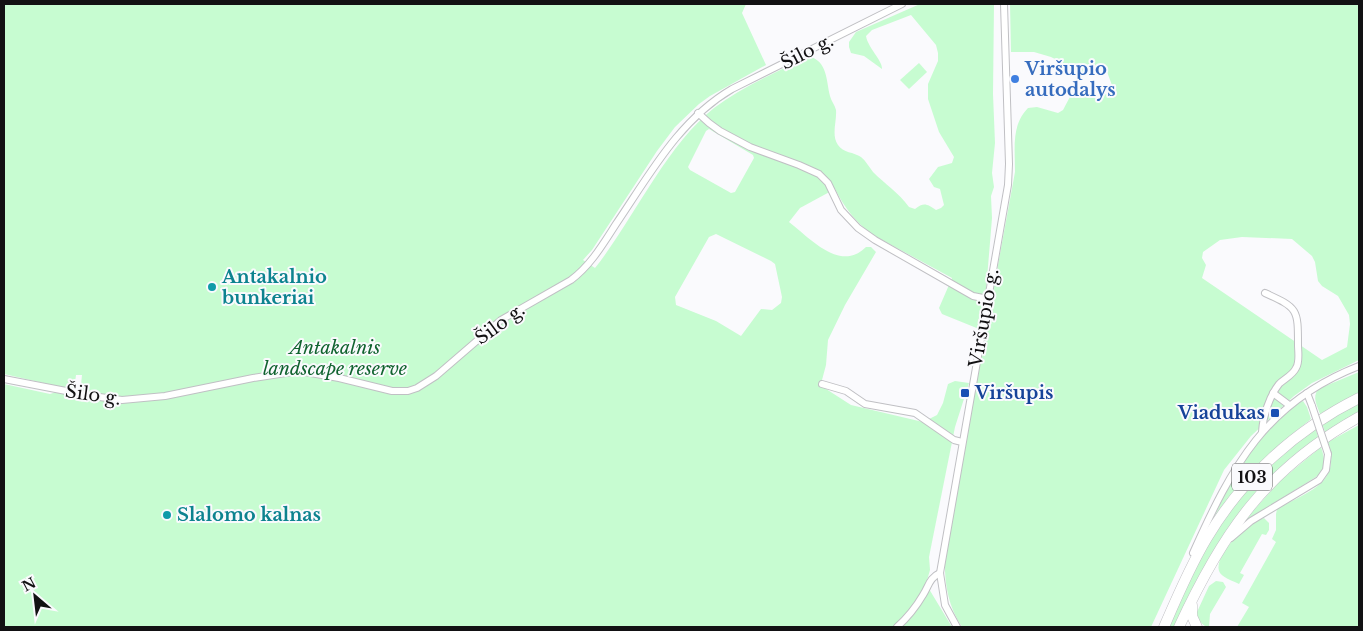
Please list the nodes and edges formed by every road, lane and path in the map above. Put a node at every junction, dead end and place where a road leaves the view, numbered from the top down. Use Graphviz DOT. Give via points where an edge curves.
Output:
graph roads {
  1 [pos="902,4"];
  2 [pos="1004,4"];
  3 [pos="698,113"];
  4 [pos="1265,293"];
  5 [pos="988,299"];
  6 [pos="1359,366"];
  7 [pos="4,379"];
  8 [pos="822,384"];
  9 [pos="1273,393"];
  10 [pos="1307,393"];
  11 [pos="1359,398"];
  12 [pos="1289,405"];
  13 [pos="1359,417"];
  14 [pos="1262,432"];
  15 [pos="962,442"];
  16 [pos="1220,549"];
  17 [pos="940,573"];
  18 [pos="1180,590"];
  19 [pos="1194,595"];
  20 [pos="1164,626"];
  21 [pos="897,627"];
  22 [pos="957,627"];
  23 [pos="1179,627"];
  24 [pos="1197,627"];
  1 -- 3 [label="street, Šilo g." via="732,89"];
  2 -- 5 [label="street, Viršupio g." via="1009,174"];
  3 -- 5 [label="street" via="720,131 750,147 819,174 828,183 841,210 863,233 973,296"];
  3 -- 7 [label="street, Šilo g." via="674,140 580,273 501,320 418,388 392,391 299,372 127,400"];
  4 -- 9 [label="street" via="1288,304 1298,319 1296,369"];
  5 -- 15 [label="street, Viršupio g."];
  6 -- 10 [label="street"];
  8 -- 15 [label="street" via="846,391 865,404 915,413"];
  9 -- 12 [label="street"];
  9 -- 14 [label="street"];
  10 -- 12 [label="street"];
  10 -- 16 [label="street, bridge" via="1328,454 1326,470 1319,480 1251,521"];
  11 -- 18 [label="main road, 103" via="1304,431 1252,477 1217,521"];
  12 -- 14 [label="street"];
  13 -- 16 [label="main road, 103" via="1317,443 1280,473 1250,506"];
  14 -- 18 [label="street" via="1222,492 1190,560"];
  15 -- 17 [label="street, Viršupio g."];
  16 -- 19 [label="main road, 103"];
  17 -- 21 [label="street" via="930,580 919,601"];
  17 -- 22 [label="street, Viršupio g." via="945,605"];
  18 -- 20 [label="main road, 103"];
  19 -- 23 [label="main road, 103"];
  19 -- 24 [label="main road" via="1192,616"];
}
